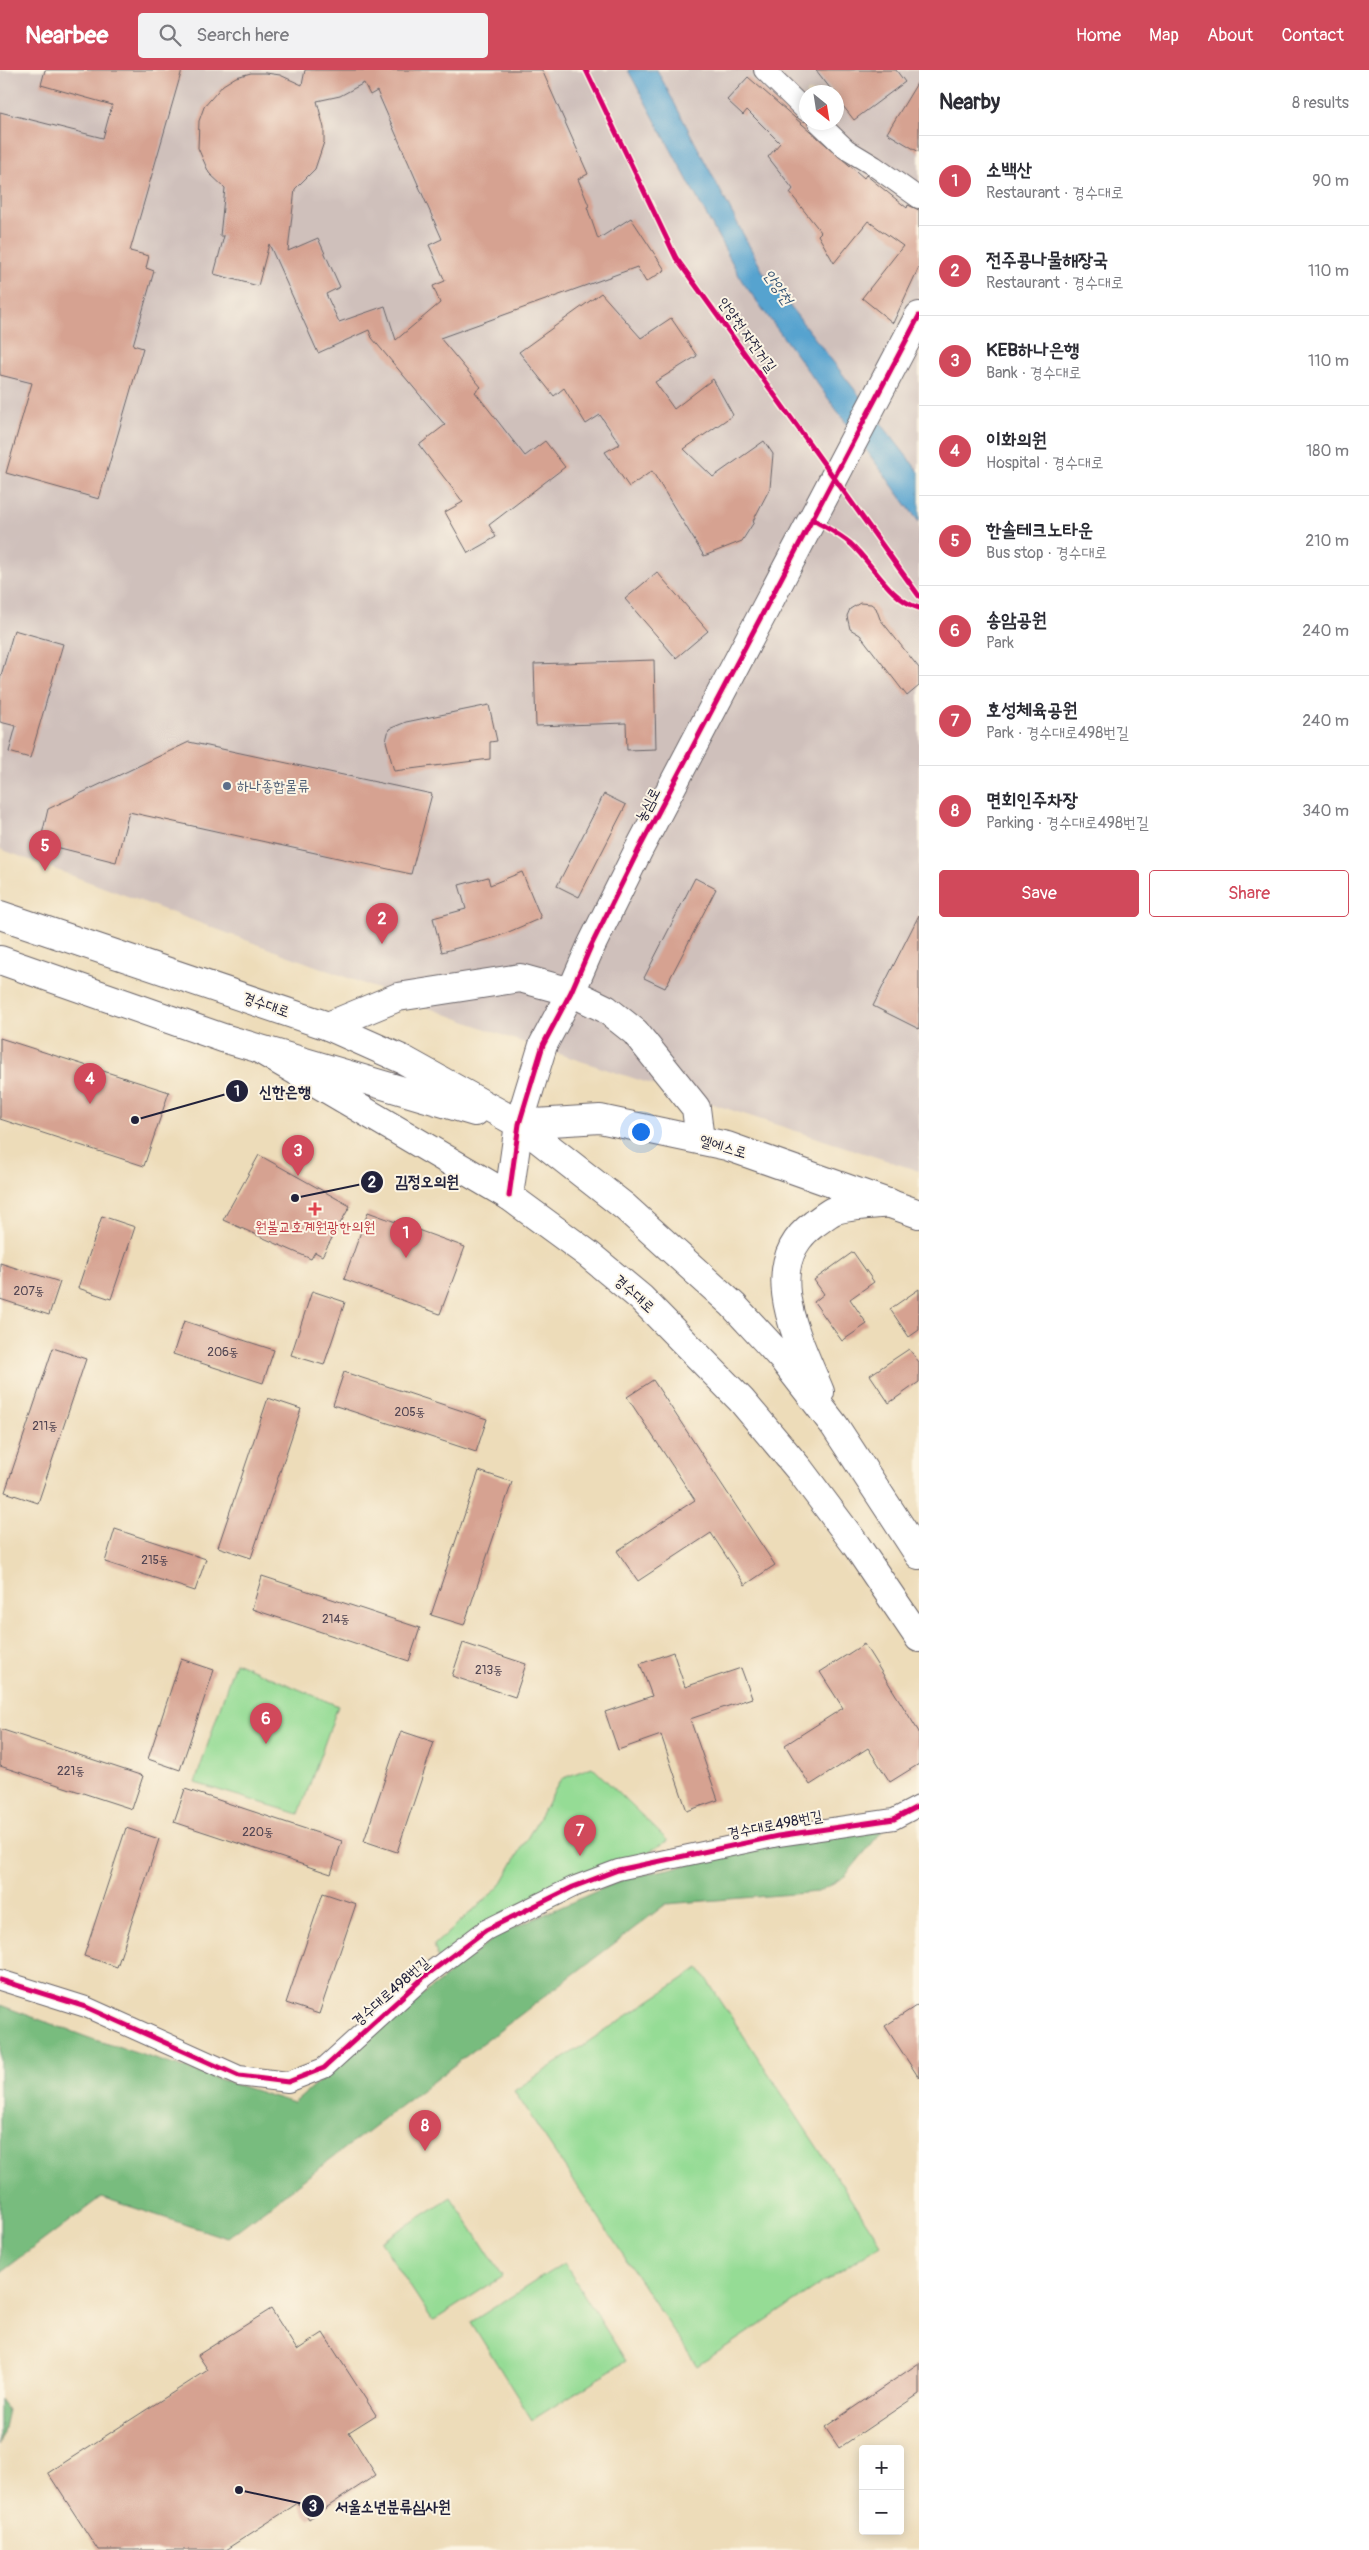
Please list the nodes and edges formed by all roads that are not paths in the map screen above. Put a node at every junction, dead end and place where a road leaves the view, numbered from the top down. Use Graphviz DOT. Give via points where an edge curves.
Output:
graph roads {
  1 [pos="764,70"];
  2 [pos="799,104"];
  3 [pos="826,130"];
  4 [pos="919,198"];
  5 [pos="919,316"];
  6 [pos="0,915"];
  7 [pos="0,960"];
  8 [pos="571,992"];
  9 [pos="328,1026"];
  10 [pos="259,1049"];
  11 [pos="519,1124"];
  12 [pos="700,1140"];
  13 [pos="509,1196"];
  14 [pos="890,1203"];
  15 [pos="919,1214"];
  16 [pos="834,1425"];
  17 [pos="896,1517"];
  18 [pos="856,1545"];
  19 [pos="919,1547"];
  20 [pos="919,1555"];
  21 [pos="919,1638"];
  22 [pos="919,1659"];
  23 [pos="919,1806"];
  24 [pos="0,1980"];
  1 -- 2 [label="street"];
  3 -- 4 [label="street" via="846,149"];
  5 -- 8 [label="main road, 농심로" via="638,851"];
  6 -- 9 [label="main road, 경수대로"];
  7 -- 10 [label="main road, 경수대로"];
  8 -- 9 [label="main road" via="520,978 398,997"];
  8 -- 11 [label="main road, 농심로" via="543,1044"];
  8 -- 12 [label="main road" via="606,1009 635,1032 696,1108"];
  9 -- 11 [label="main road, 경수대로" via="404,1060"];
  10 -- 11 [label="main road, 경수대로"];
  10 -- 13 [label="main road, 경수대로"];
  11 -- 12 [label="main road, 엘에스로" via="600,1119"];
  11 -- 13 [label="main road, 농심로"];
  11 -- 16 [label="main road, 경수대로" via="625,1207 733,1305 782,1358"];
  12 -- 14 [label="main road, 엘에스로" via="727,1146"];
  13 -- 18 [label="main road, 경수대로" via="641,1298 684,1341 741,1400 799,1469"];
  14 -- 15 [label="main road, 엘에스로"];
  14 -- 16 [label="main road" via="833,1211 805,1231 788,1255 784,1285 796,1334"];
  16 -- 17 [label="main road, 경수대로"];
  17 -- 19 [label="main road"];
  17 -- 20 [label="main road, 경수대로"];
  18 -- 21 [label="main road, 경수대로"];
  18 -- 22 [label="main road"];
  23 -- 24 [label="street, 경수대로498번길" via="894,1819 778,1836 618,1870 573,1887 486,1930 424,1978 324,2068 288,2082 239,2076 86,2007"];
}
